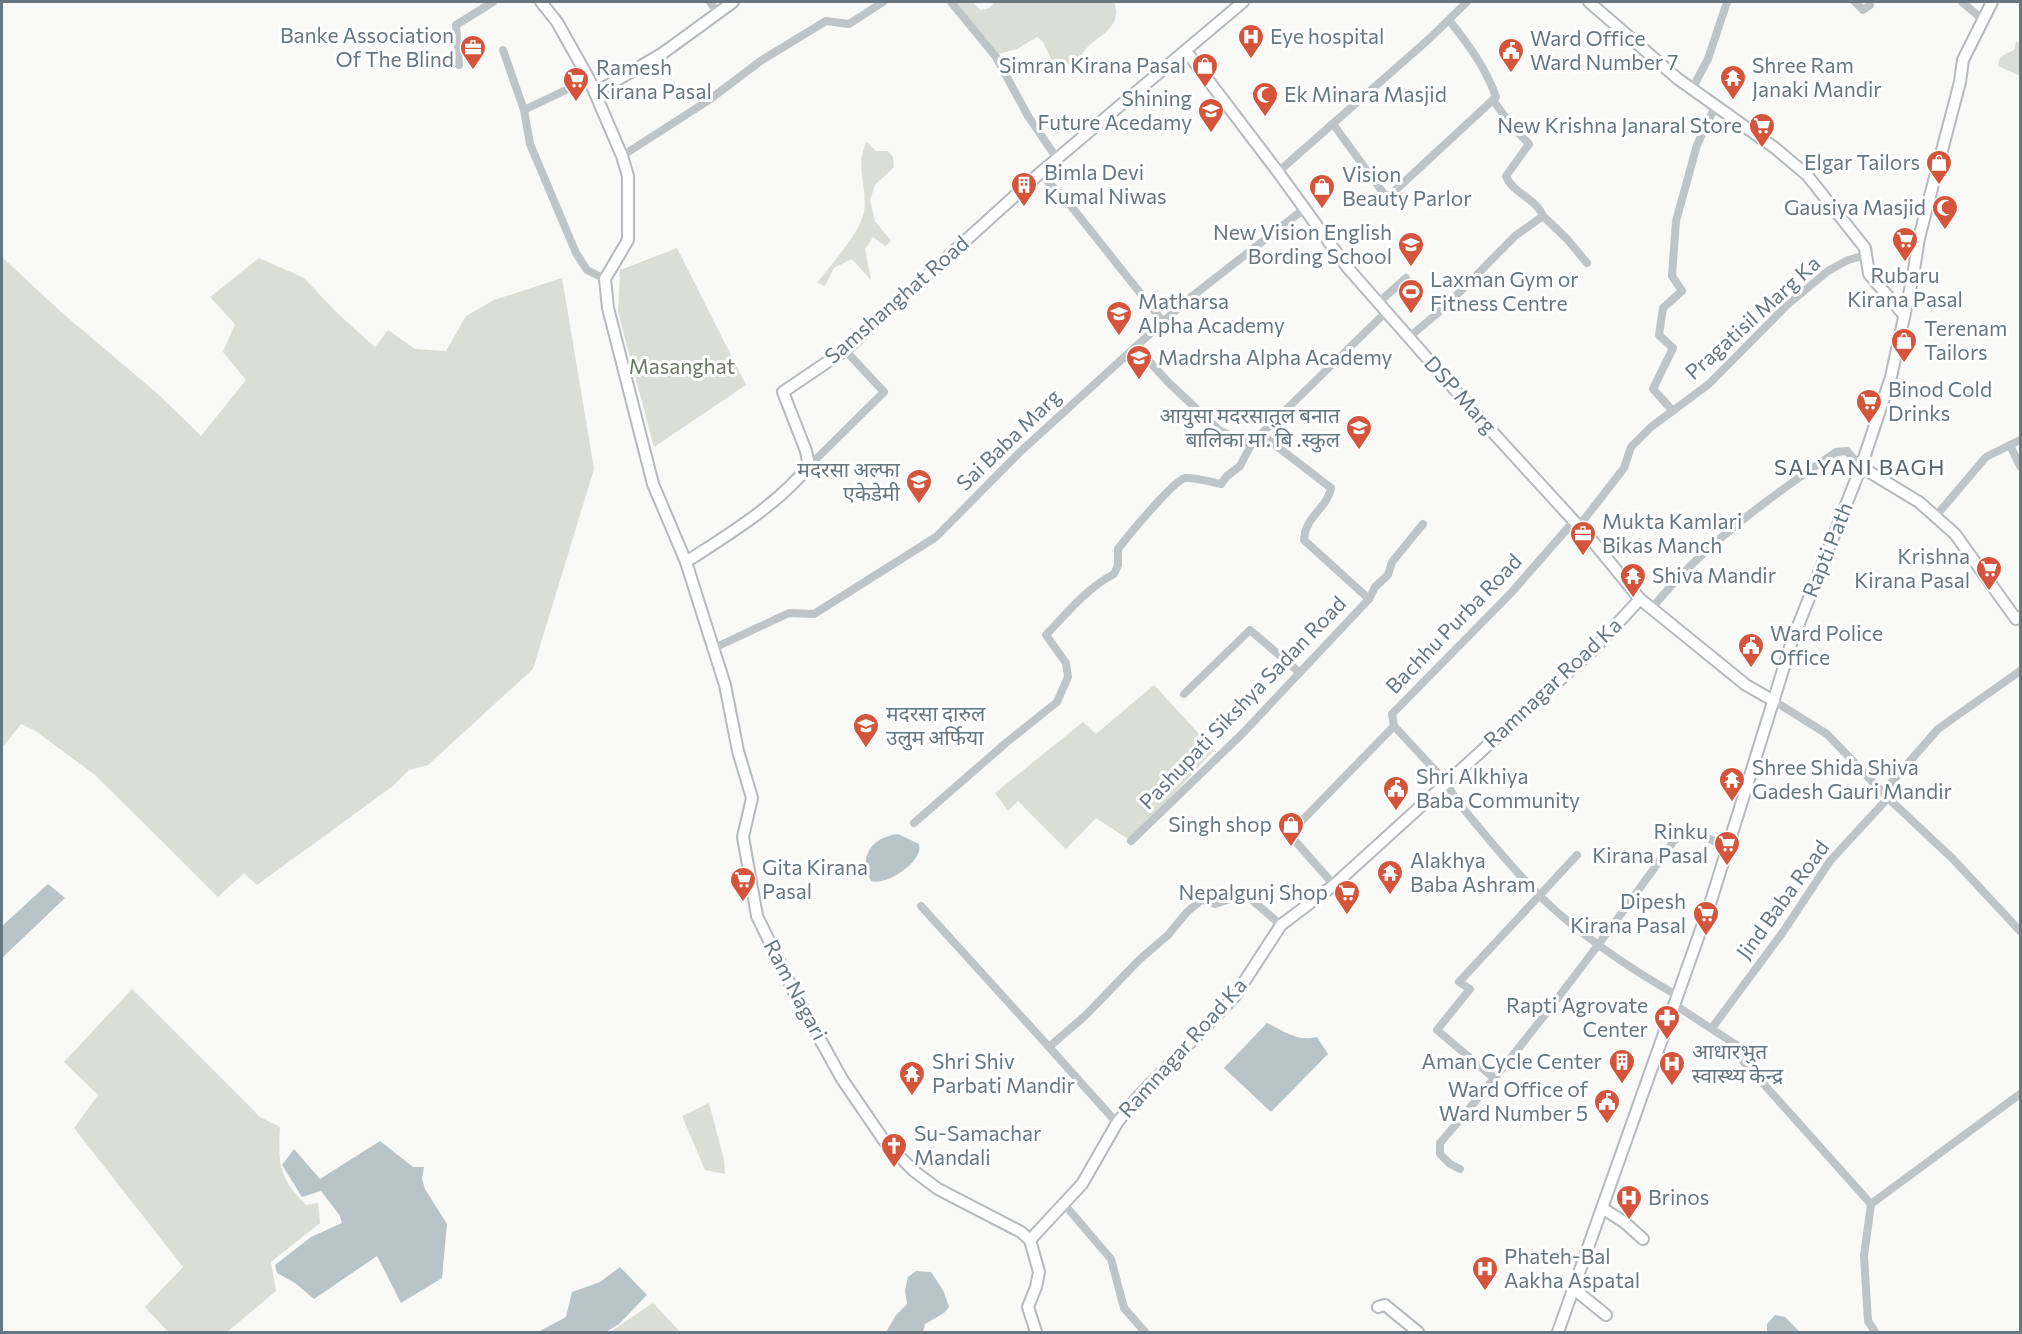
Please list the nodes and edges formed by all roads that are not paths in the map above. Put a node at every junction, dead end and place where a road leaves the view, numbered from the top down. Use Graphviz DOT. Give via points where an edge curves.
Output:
graph roads {
  1 [pos="493,2"];
  2 [pos="541,2"];
  3 [pos="710,2"];
  4 [pos="733,2"];
  5 [pos="883,2"];
  6 [pos="951,2"];
  7 [pos="1243,2"];
  8 [pos="1467,2"];
  9 [pos="1590,2"];
  10 [pos="1727,2"];
  11 [pos="1854,2"];
  12 [pos="1962,2"];
  13 [pos="1992,2"];
  14 [pos="1870,4"];
  15 [pos="717,12"];
  16 [pos="1982,19"];
  17 [pos="1449,20"];
  18 [pos="502,50"];
  19 [pos="1186,51"];
  20 [pos="459,65"];
  21 [pos="589,80"];
  22 [pos="1692,89"];
  23 [pos="595,93"];
  24 [pos="1493,100"];
  25 [pos="1716,105"];
  26 [pos="524,110"];
  27 [pos="1333,124"];
  28 [pos="622,156"];
  29 [pos="1058,160"];
  30 [pos="1278,172"];
  31 [pos="1041,173"];
  32 [pos="1304,209"];
  33 [pos="1542,216"];
  34 [pos="1867,255"];
  35 [pos="1587,263"];
  36 [pos="1407,278"];
  37 [pos="605,279"];
  38 [pos="1382,307"];
  39 [pos="1904,315"];
  40 [pos="1164,323"];
  41 [pos="1408,338"];
  42 [pos="1136,347"];
  43 [pos="845,350"];
  44 [pos="1672,410"];
  45 [pos="1262,434"];
  46 [pos="2020,440"];
  47 [pos="1251,445"];
  48 [pos="2010,445"];
  49 [pos="809,466"];
  50 [pos="2020,466"];
  51 [pos="1861,467"];
  52 [pos="1935,517"];
  53 [pos="1576,523"];
  54 [pos="1423,524"];
  55 [pos="686,562"];
  56 [pos="1369,599"];
  57 [pos="1640,599"];
  58 [pos="1653,608"];
  59 [pos="2019,621"];
  60 [pos="712,649"];
  61 [pos="2020,671"];
  62 [pos="1299,672"];
  63 [pos="1184,694"];
  64 [pos="1774,701"];
  65 [pos="1394,726"];
  66 [pos="1446,782"];
  67 [pos="1886,795"];
  68 [pos="914,823"];
  69 [pos="1131,841"];
  70 [pos="1728,849"];
  71 [pos="1577,855"];
  72 [pos="1334,885"];
  73 [pos="1540,896"];
  74 [pos="921,906"];
  75 [pos="1281,925"];
  76 [pos="2020,931"];
  77 [pos="1600,945"];
  78 [pos="1676,1001"];
  79 [pos="1712,1028"];
  80 [pos="1049,1047"];
  81 [pos="1495,1079"];
  82 [pos="2020,1094"];
  83 [pos="1117,1123"];
  84 [pos="1460,1169"];
  85 [pos="1064,1204"];
  86 [pos="1871,1204"];
  87 [pos="1602,1208"];
  88 [pos="1642,1239"];
  89 [pos="1030,1240"];
  90 [pos="1574,1289"];
  91 [pos="1378,1307"];
  92 [pos="1606,1315"];
  93 [pos="1036,1332"];
  94 [pos="1145,1332"];
  95 [pos="1418,1332"];
  96 [pos="1558,1332"];
  97 [pos="1875,1332"];
  1 -- 20 [label="street" via="456,25"];
  2 -- 21 [label="main road" via="557,22"];
  3 -- 15 [label="street"];
  4 -- 15 [label="main road"];
  5 -- 28 [label="street" via="849,24 826,21"];
  6 -- 29 [label="street" via="996,57 1028,116"];
  7 -- 19 [label="main road, Samshanghat Road"];
  8 -- 17 [label="street"];
  9 -- 22 [label="main road"];
  10 -- 22 [label="street" via="1708,59"];
  11 -- 14 [label="street" via="1863,10"];
  12 -- 16 [label="street"];
  13 -- 16 [label="main road, Rapti Path"];
  15 -- 23 [label="main road" via="663,53"];
  16 -- 39 [label="main road, Rapti Path" via="1963,60"];
  17 -- 24 [label="street" via="1483,68 1496,97"];
  17 -- 27 [label="street"];
  18 -- 26 [label="street"];
  19 -- 29 [label="main road, Samshanghat Road"];
  19 -- 30 [label="main road, DSP Marg"];
  21 -- 23 [label="main road"];
  21 -- 26 [label="street"];
  22 -- 25 [label="main road"];
  23 -- 28 [label="main road"];
  24 -- 27 [label="street" via="1387,198"];
  24 -- 33 [label="street" via="1529,144 1506,176 1509,184 1532,201"];
  25 -- 34 [label="main road" via="1807,176"];
  25 -- 44 [label="street" via="1697,145 1676,221 1672,276 1682,291 1662,308 1659,335 1673,348 1653,389"];
  26 -- 37 [label="street" via="530,144 576,253 587,270"];
  27 -- 30 [label="street"];
  28 -- 37 [label="main road" via="628,176 628,240"];
  29 -- 31 [label="main road, Samshanghat Road"];
  30 -- 32 [label="main road, DSP Marg"];
  31 -- 40 [label="street"];
  31 -- 43 [label="main road, Samshanghat Road"];
  32 -- 38 [label="main road, DSP Marg"];
  32 -- 40 [label="street, Sai Baba Marg"];
  33 -- 35 [label="street"];
  33 -- 41 [label="street" via="1515,236 1445,307"];
  34 -- 39 [label="main road" via="1869,274"];
  34 -- 44 [label="street, Pragatisil Marg Ka" via="1828,271 1787,305 1709,384"];
  36 -- 38 [label="street"];
  37 -- 55 [label="main road, Ram Nagari" via="608,308 652,484"];
  38 -- 41 [label="main road, DSP Marg"];
  38 -- 45 [label="street"];
  39 -- 51 [label="main road, Rapti Path" via="1891,377"];
  40 -- 42 [label="street, Sai Baba Marg"];
  41 -- 53 [label="main road, DSP Marg"];
  42 -- 47 [label="street" via="1219,430"];
  42 -- 60 [label="street, Sai Baba Marg" via="1020,451 936,537 814,614 789,613"];
  43 -- 49 [label="main road, Samshanghat Road" via="783,392"];
  43 -- 49 [label="street" via="884,392"];
  44 -- 53 [label="street, Pragatisil Marg Ka" via="1631,447 1624,468"];
  45 -- 47 [label="street"];
  45 -- 56 [label="street, Pashupati Sikshya Sadan Road" via="1331,488 1330,495 1305,527 1304,540"];
  46 -- 48 [label="street"];
  47 -- 68 [label="street" via="1240,466 1221,484 1184,478 1155,506 1118,549 1114,574 1081,597 1046,635 1066,663 1068,677 1057,702"];
  48 -- 50 [label="street"];
  48 -- 52 [label="street" via="1986,457"];
  49 -- 55 [label="main road" via="794,485"];
  51 -- 52 [label="main road" via="1909,495"];
  51 -- 58 [label="street" via="1846,451 1836,452 1790,483 1677,577"];
  51 -- 64 [label="main road, Rapti Path" via="1807,602"];
  52 -- 59 [label="main road" via="1955,534"];
  53 -- 57 [label="main road, DSP Marg"];
  53 -- 65 [label="street, Bachhu Purba Road" via="1392,714"];
  54 -- 56 [label="street"];
  55 -- 60 [label="main road, Ram Nagari"];
  56 -- 62 [label="street, Pashupati Sikshya Sadan Road"];
  57 -- 58 [label="main road, DSP Marg"];
  57 -- 66 [label="main road, Ramnagar Road Ka" via="1595,648"];
  58 -- 64 [label="main road, DSP Marg" via="1746,685"];
  60 -- 89 [label="main road, Ram Nagari" via="725,684 752,798 742,837 757,916 796,996 842,1079 885,1142 914,1172 938,1189"];
  61 -- 67 [label="street, Jind Baba Road" via="1938,729"];
  62 -- 63 [label="street" via="1250,630"];
  62 -- 69 [label="street, Pashupati Sikshya Sadan Road" via="1244,734"];
  64 -- 67 [label="street" via="1827,734"];
  64 -- 70 [label="main road, Rapti Path"];
  65 -- 66 [label="street"];
  65 -- 72 [label="street, Bachhu Purba Road" via="1289,834"];
  66 -- 72 [label="main road, Ramnagar Road Ka"];
  66 -- 73 [label="street" via="1456,800"];
  67 -- 76 [label="street"];
  67 -- 79 [label="street, Jind Baba Road" via="1830,861"];
  70 -- 77 [label="street" via="1685,830 1672,842"];
  70 -- 78 [label="main road, Rapti Path"];
  71 -- 73 [label="street"];
  72 -- 75 [label="main road, Ramnagar Road Ka"];
  73 -- 77 [label="street"];
  73 -- 81 [label="street" via="1459,982 1470,989 1437,1030"];
  74 -- 80 [label="street"];
  75 -- 80 [label="street" via="1242,895 1215,903 1198,902"];
  75 -- 83 [label="main road, Ramnagar Road Ka" via="1235,996"];
  77 -- 78 [label="street"];
  77 -- 81 [label="street"];
  78 -- 79 [label="street"];
  78 -- 87 [label="main road, Rapti Path"];
  79 -- 86 [label="street" via="1738,1046 1743,1061"];
  80 -- 83 [label="street"];
  81 -- 84 [label="street" via="1440,1143 1440,1154"];
  82 -- 86 [label="street"];
  83 -- 85 [label="main road, Ramnagar Road Ka" via="1082,1184"];
  85 -- 89 [label="main road, Ramnagar Road Ka"];
  85 -- 94 [label="street" via="1111,1259 1124,1308"];
  86 -- 97 [label="street" via="1864,1256 1868,1321"];
  87 -- 88 [label="main road"];
  87 -- 90 [label="main road, Rapti Path"];
  89 -- 93 [label="main road" via="1039,1272 1028,1307"];
  90 -- 92 [label="main road"];
  90 -- 96 [label="main road, Rapti Path"];
  91 -- 95 [label="main road" via="1385,1305"];
}
